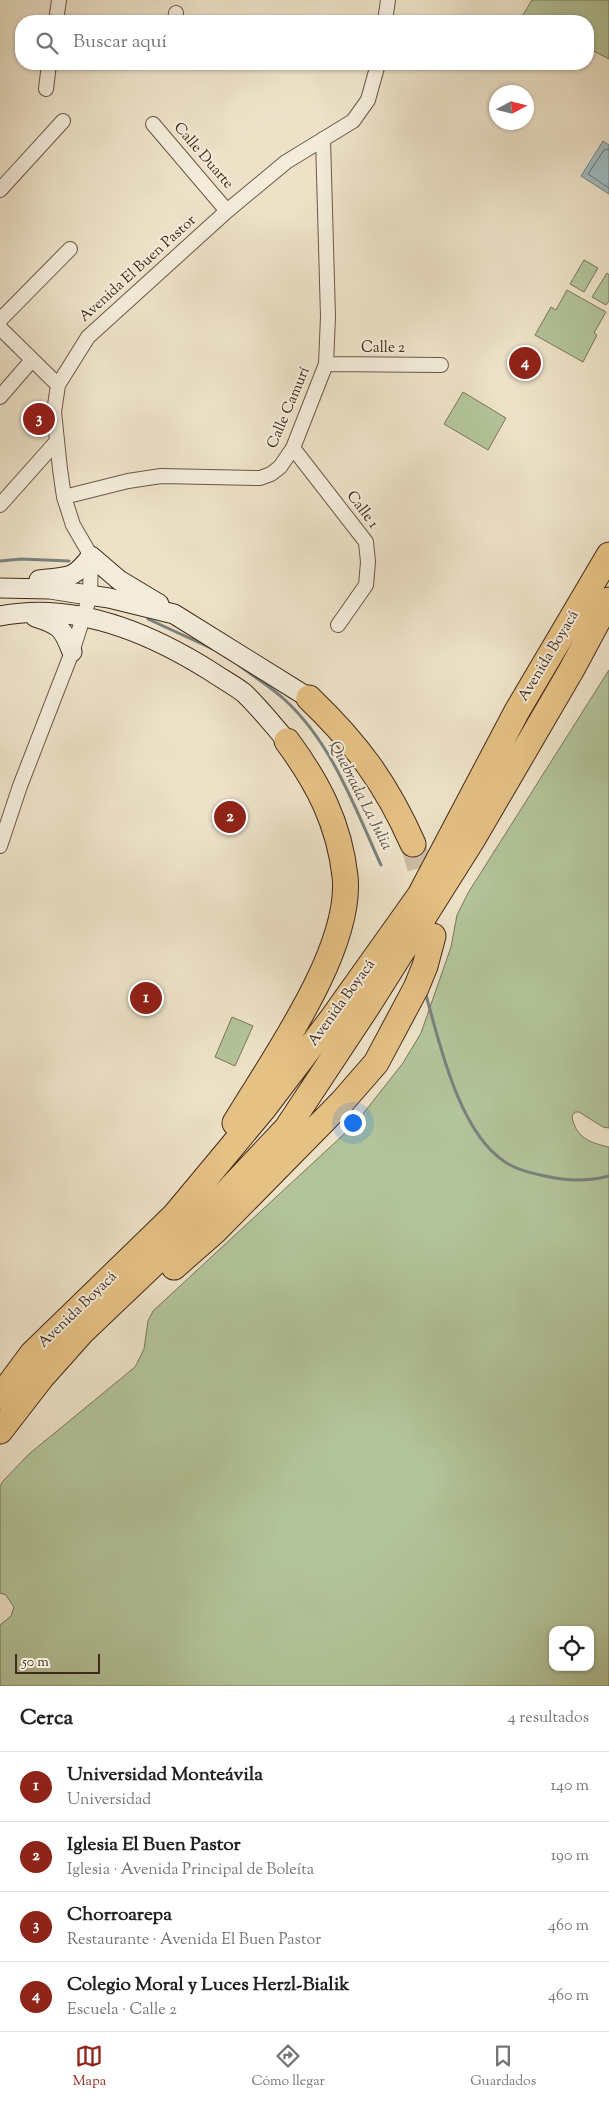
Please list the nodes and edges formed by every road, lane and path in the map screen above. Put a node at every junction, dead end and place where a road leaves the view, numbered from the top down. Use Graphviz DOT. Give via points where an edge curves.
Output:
graph roads {
  1 [pos="59,0"];
  2 [pos="388,0"];
  3 [pos="57,15"];
  4 [pos="386,15"];
  5 [pos="48,70"];
  6 [pos="376,70"];
  7 [pos="46,89"];
  8 [pos="63,121"];
  9 [pos="153,124"];
  10 [pos="323,139"];
  11 [pos="0,190"];
  12 [pos="227,210"];
  13 [pos="70,248"];
  14 [pos="0,320"];
  15 [pos="0,328"];
  16 [pos="32,360"];
  17 [pos="326,364"];
  18 [pos="441,364"];
  19 [pos="58,385"];
  20 [pos="0,397"];
  21 [pos="57,441"];
  22 [pos="293,448"];
  23 [pos="64,497"];
  24 [pos="0,505"];
  25 [pos="609,555"];
  26 [pos="91,556"];
  27 [pos="0,587"];
  28 [pos="90,596"];
  29 [pos="609,600"];
  30 [pos="20,612"];
  31 [pos="174,614"];
  32 [pos="83,615"];
  33 [pos="0,616"];
  34 [pos="338,625"];
  35 [pos="72,652"];
  36 [pos="309,698"];
  37 [pos="287,741"];
  38 [pos="2,830"];
  39 [pos="413,844"];
  40 [pos="0,846"];
  41 [pos="433,936"];
  42 [pos="175,1215"];
  43 [pos="42,1378"];
  44 [pos="0,1397"];
  45 [pos="0,1431"];
  1 -- 3 [label="street"];
  2 -- 4 [label="street"];
  5 -- 7 [label="street"];
  6 -- 10 [label="street, Avenida El Buen Pastor" via="364,108 346,127"];
  8 -- 11 [label="street"];
  9 -- 12 [label="street, Calle Duarte"];
  10 -- 12 [label="street, Avenida El Buen Pastor" via="286,162"];
  10 -- 17 [label="street, Calle Camurí" via="328,317"];
  12 -- 19 [label="street, Avenida El Buen Pastor" via="88,337"];
  13 -- 14 [label="street"];
  15 -- 16 [label="street"];
  16 -- 19 [label="street"];
  16 -- 20 [label="street"];
  17 -- 18 [label="street, Calle 2"];
  17 -- 22 [label="street, Calle Camurí"];
  19 -- 21 [label="street, Avenida El Buen Pastor" via="54,412"];
  21 -- 23 [label="street, Avenida El Buen Pastor"];
  21 -- 24 [label="street"];
  22 -- 23 [label="street, Calle Camurí" via="280,467 260,478 161,476"];
  22 -- 34 [label="street, Calle 1" via="366,542 366,585"];
  23 -- 26 [label="street, Avenida El Buen Pastor" via="73,525"];
  25 -- 42 [label="highway, Avenida Boyacá" via="517,711 420,895 264,1108"];
  26 -- 27 [label="street" via="70,577"];
  26 -- 28 [label="street"];
  26 -- 31 [label="street" via="119,580"];
  27 -- 28 [label="street" via="50,589"];
  28 -- 31 [label="street"];
  28 -- 32 [label="street"];
  29 -- 43 [label="highway, Avenida Boyacá" via="474,838 287,1128 209,1211 82,1332"];
  30 -- 32 [label="street"];
  30 -- 33 [label="street"];
  30 -- 35 [label="street" via="59,627"];
  31 -- 36 [label="street"];
  32 -- 35 [label="street"];
  32 -- 37 [label="street" via="147,636 193,660 243,693"];
  35 -- 38 [label="street"];
  36 -- 39 [label="highway" via="342,730 373,770"];
  37 -- 42 [label="highway" via="324,798 337,834 345,877 344,907 336,937 296,1022"];
  38 -- 40 [label="street"];
  41 -- 43 [label="highway" via="426,966 376,1063 342,1102 216,1230"];
  42 -- 44 [label="highway, Avenida Boyacá" via="32,1354"];
  43 -- 45 [label="highway, Avenida Boyacá"];
}
